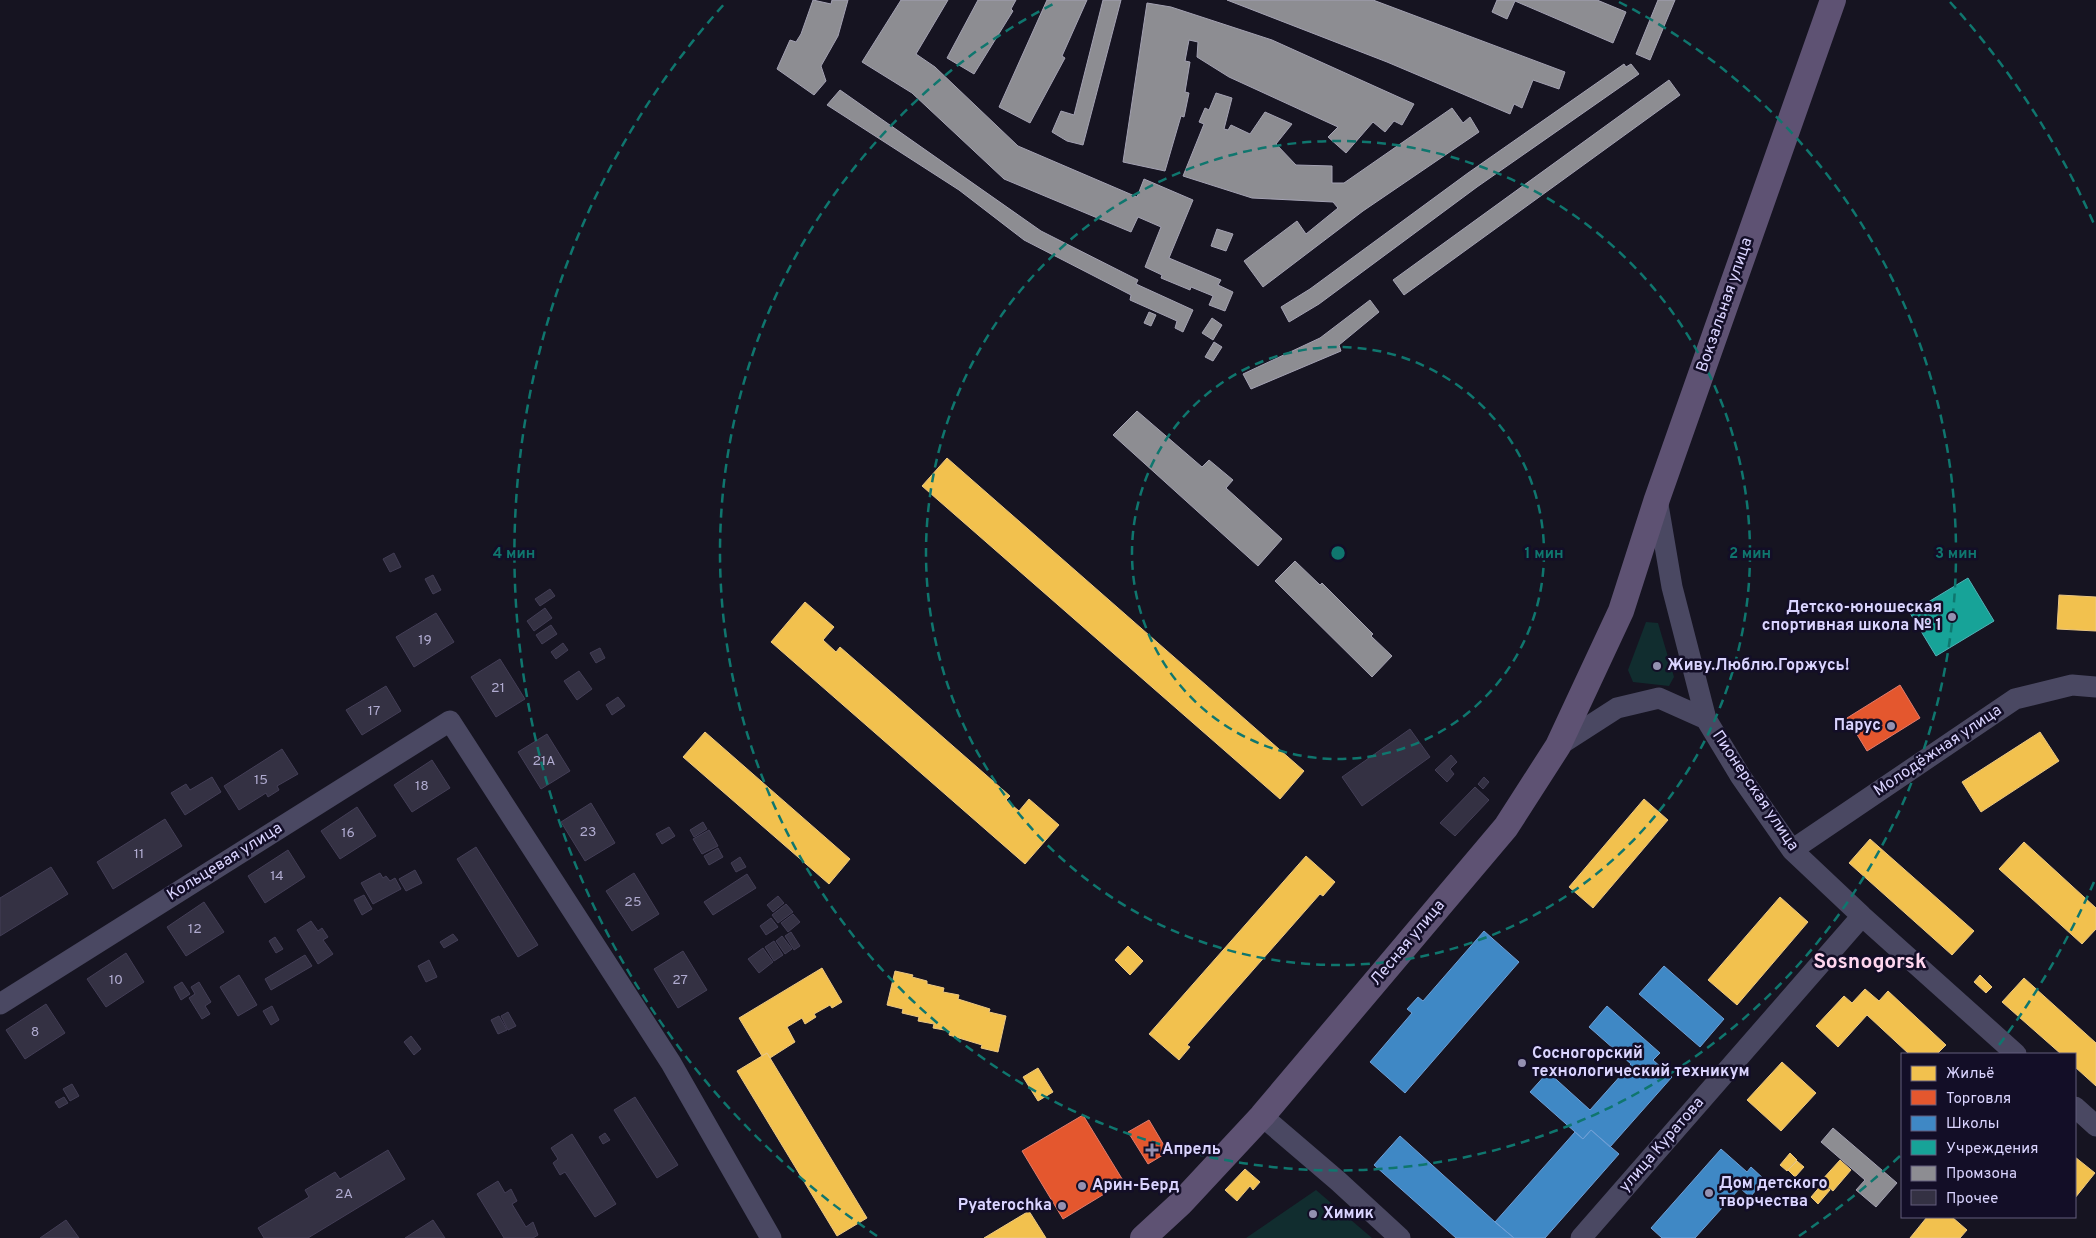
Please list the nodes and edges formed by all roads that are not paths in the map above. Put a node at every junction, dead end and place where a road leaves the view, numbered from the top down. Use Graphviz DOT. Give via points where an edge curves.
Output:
graph roads {
  1 [pos="1833,0"];
  2 [pos="1657,499"];
  3 [pos="1621,611"];
  4 [pos="2096,687"];
  5 [pos="1706,719"];
  6 [pos="1558,746"];
  7 [pos="1792,850"];
  8 [pos="1862,916"];
  9 [pos="0,1004"];
  10 [pos="2015,1053"];
  11 [pos="2076,1108"];
  12 [pos="1262,1116"];
  13 [pos="2096,1126"];
  14 [pos="771,1238"];
  15 [pos="1142,1238"];
  16 [pos="1400,1238"];
  17 [pos="1581,1238"];
  1 -- 2 [label="main road, Вокзальная улица"];
  2 -- 3 [label="main road, Вокзальная улица"];
  2 -- 5 [label="street, Пионерская улица" via="1672,587"];
  3 -- 6 [label="main road, Лесная улица"];
  4 -- 7 [label="street, Молодёжная улица" via="2072,685 2015,699"];
  5 -- 6 [label="street" via="1659,698 1618,708"];
  5 -- 7 [label="street, Пионерская улица" via="1741,777"];
  6 -- 12 [label="main road, Лесная улица" via="1506,827"];
  7 -- 8 [label="street, Пионерская улица"];
  8 -- 10 [label="street, Пионерская улица"];
  8 -- 17 [label="street, улица Куратова"];
  9 -- 14 [label="street, Кольцевая улица" via="450,720 671,1063"];
  11 -- 13 [label="street"];
  12 -- 15 [label="main road, Лесная улица" via="1180,1203"];
  12 -- 16 [label="street"];
}
